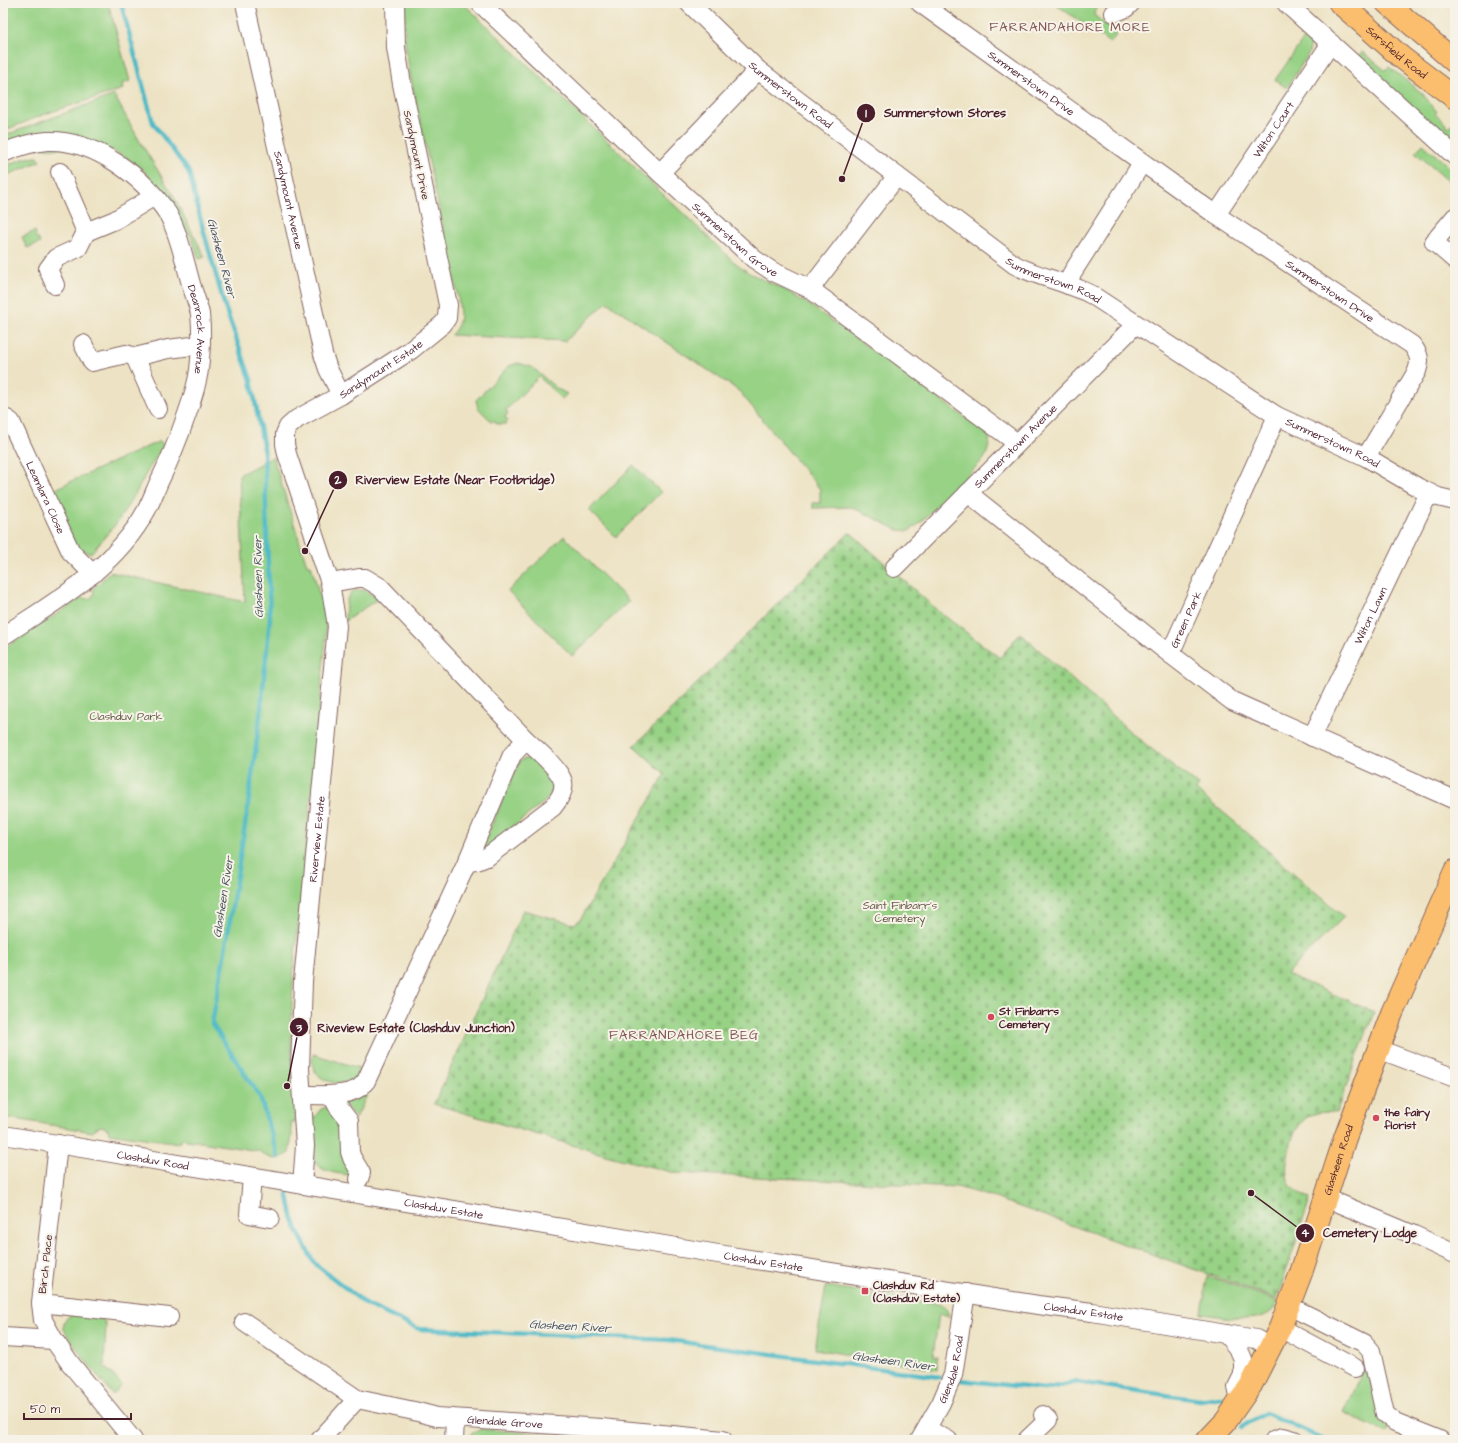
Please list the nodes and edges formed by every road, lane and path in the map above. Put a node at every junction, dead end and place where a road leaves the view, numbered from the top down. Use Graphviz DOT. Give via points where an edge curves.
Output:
graph roads {
  1 [pos="245,3"];
  2 [pos="395,3"];
  3 [pos="480,3"];
  4 [pos="689,3"];
  5 [pos="920,3"];
  6 [pos="1131,3"];
  7 [pos="1286,3"];
  8 [pos="1340,3"];
  9 [pos="1387,3"];
  10 [pos="1114,13"];
  11 [pos="1331,43"];
  12 [pos="1455,62"];
  13 [pos="758,70"];
  14 [pos="1455,98"];
  15 [pos="3,153"];
  16 [pos="1455,156"];
  17 [pos="1142,163"];
  18 [pos="60,172"];
  19 [pos="660,173"];
  20 [pos="897,176"];
  21 [pos="153,197"];
  22 [pos="1216,215"];
  23 [pos="1455,217"];
  24 [pos="86,232"];
  25 [pos="1455,260"];
  26 [pos="55,285"];
  27 [pos="1068,285"];
  28 [pos="810,289"];
  29 [pos="448,305"];
  30 [pos="1136,324"];
  31 [pos="83,344"];
  32 [pos="200,345"];
  33 [pos="135,357"];
  34 [pos="341,395"];
  35 [pos="158,409"];
  36 [pos="1277,416"];
  37 [pos="3,419"];
  38 [pos="297,419"];
  39 [pos="1017,443"];
  40 [pos="1366,457"];
  41 [pos="968,493"];
  42 [pos="1429,493"];
  43 [pos="1455,501"];
  44 [pos="894,568"];
  45 [pos="93,574"];
  46 [pos="330,583"];
  47 [pos="3,636"];
  48 [pos="1170,654"];
  49 [pos="1312,737"];
  50 [pos="526,740"];
  51 [pos="1455,800"];
  52 [pos="467,862"];
  53 [pos="1455,871"];
  54 [pos="1378,1049"];
  55 [pos="1455,1078"];
  56 [pos="302,1095"];
  57 [pos="332,1095"];
  58 [pos="3,1135"];
  59 [pos="58,1144"];
  60 [pos="252,1177"];
  61 [pos="360,1179"];
  62 [pos="292,1183"];
  63 [pos="1326,1198"];
  64 [pos="270,1218"];
  65 [pos="1455,1254"];
  66 [pos="966,1293"];
  67 [pos="41,1303"];
  68 [pos="1289,1306"];
  69 [pos="169,1317"];
  70 [pos="244,1322"];
  71 [pos="1280,1328"];
  72 [pos="1226,1334"];
  73 [pos="3,1337"];
  74 [pos="54,1340"];
  75 [pos="1271,1348"];
  76 [pos="1355,1368"];
  77 [pos="357,1399"];
  78 [pos="1240,1402"];
  79 [pos="1043,1415"];
  80 [pos="455,1419"];
  81 [pos="924,1434"];
  82 [pos="133,1440"];
  83 [pos="320,1440"];
  84 [pos="454,1440"];
  85 [pos="723,1440"];
  86 [pos="948,1440"];
  87 [pos="1027,1440"];
  88 [pos="1210,1440"];
  89 [pos="1274,1440"];
  90 [pos="1294,1440"];
  91 [pos="1440,1440"];
  1 -- 34 [label="street, Sandymount Avenue" via="323,354"];
  2 -- 29 [label="street, Sandymount Drive" via="396,48 400,77"];
  3 -- 19 [label="street, Summerstown Grove"];
  4 -- 13 [label="street, Summerstown Road"];
  5 -- 17 [label="street, Summerstown Drive"];
  6 -- 10 [label="street"];
  7 -- 11 [label="street"];
  8 -- 14 [label="main road, Sarsfield Road" via="1400,56"];
  9 -- 12 [label="main road"];
  11 -- 16 [label="street"];
  11 -- 22 [label="street, Wilton Court"];
  13 -- 19 [label="street"];
  13 -- 20 [label="street, Summerstown Road"];
  15 -- 21 [label="street, Deanrock Avenue" via="28,144 47,141 77,145 100,153 121,166 139,180"];
  17 -- 22 [label="street, Summerstown Drive"];
  17 -- 27 [label="street" via="1072,273"];
  18 -- 24 [label="street"];
  19 -- 28 [label="street, Summerstown Grove" via="754,259 772,271"];
  20 -- 27 [label="street, Summerstown Road" via="1015,265 1030,273"];
  20 -- 28 [label="street"];
  21 -- 24 [label="street" via="115,220"];
  21 -- 32 [label="street, Deanrock Avenue" via="168,215 178,239 200,314"];
  22 -- 40 [label="street, Summerstown Drive" via="1416,350 1420,363 1417,371"];
  23 -- 25 [label="street" via="1434,242"];
  24 -- 26 [label="street" via="78,248 56,258 48,269"];
  27 -- 30 [label="street, Summerstown Road" via="1092,295"];
  28 -- 39 [label="street, Summerstown Grove"];
  29 -- 34 [label="street, Sandymount Estate" via="447,318 438,329 411,350"];
  30 -- 36 [label="street, Summerstown Road"];
  30 -- 39 [label="street, Summerstown Avenue"];
  31 -- 33 [label="street" via="92,362 126,354"];
  32 -- 33 [label="street"];
  32 -- 45 [label="street, Deanrock Avenue" via="199,372 193,397 167,467 147,510 121,546"];
  33 -- 35 [label="street"];
  34 -- 38 [label="street, Sandymount Estate"];
  36 -- 40 [label="street, Summerstown Road"];
  36 -- 48 [label="street, Green Park"];
  37 -- 45 [label="street, Leamlara Close" via="11,422 72,552"];
  38 -- 46 [label="street, Riverview Estate" via="288,426 286,449"];
  39 -- 41 [label="street, Summerstown Avenue"];
  40 -- 42 [label="street, Summerstown Road"];
  41 -- 44 [label="street, Summerstown Avenue"];
  41 -- 48 [label="street, Green Park"];
  42 -- 43 [label="street, Summerstown Road"];
  42 -- 49 [label="street, Wilton Lawn"];
  45 -- 47 [label="street, Deanrock Avenue"];
  46 -- 50 [label="street" via="365,578 380,587"];
  46 -- 56 [label="street, Riverview Estate" via="337,626 303,982 300,1069"];
  48 -- 49 [label="street" via="1232,701"];
  49 -- 51 [label="street"];
  50 -- 52 [label="street" via="512,754"];
  50 -- 52 [label="street" via="555,769 563,782 561,796 553,807 487,857"];
  52 -- 57 [label="street" via="366,1081 360,1088"];
  53 -- 54 [label="main road, Glasheen Road"];
  54 -- 55 [label="street"];
  54 -- 63 [label="main road, Glasheen Road"];
  56 -- 57 [label="street"];
  56 -- 62 [label="street, Riverview Estate" via="305,1146"];
  57 -- 61 [label="street" via="349,1121 350,1152 361,1173"];
  58 -- 59 [label="street, Clashduv Road"];
  59 -- 60 [label="street, Clashduv Road"];
  59 -- 67 [label="street, Birch Place"];
  60 -- 62 [label="street, Clashduv Road"];
  60 -- 64 [label="street" via="249,1214"];
  62 -- 66 [label="street, Clashduv Estate"];
  63 -- 65 [label="street"];
  63 -- 68 [label="main road, Glasheen Road"];
  66 -- 72 [label="street, Clashduv Estate"];
  66 -- 81 [label="street, Glendale Road" via="953,1375 944,1398"];
  67 -- 69 [label="street, Birch Place"];
  67 -- 74 [label="street" via="43,1320"];
  68 -- 71 [label="main road, Glasheen Road"];
  68 -- 91 [label="street" via="1364,1342 1371,1351 1385,1414 1396,1422"];
  70 -- 77 [label="street, Glendale Grove"];
  71 -- 75 [label="main road, Glasheen Road"];
  71 -- 76 [label="street"];
  72 -- 75 [label="street, Clashduv Estate" via="1256,1339"];
  72 -- 78 [label="street" via="1243,1359 1243,1374 1237,1387"];
  73 -- 74 [label="street"];
  74 -- 82 [label="street"];
  75 -- 78 [label="main road, Glasheen Road"];
  77 -- 80 [label="street, Glendale Grove"];
  77 -- 83 [label="street"];
  78 -- 88 [label="main road, Glasheen Road"];
  79 -- 87 [label="street" via="1048,1420"];
  80 -- 84 [label="street, Glendale Grove"];
  80 -- 85 [label="street, Glendale Grove"];
  81 -- 86 [label="street"];
  89 -- 90 [label="street" via="1283,1437"];
}
